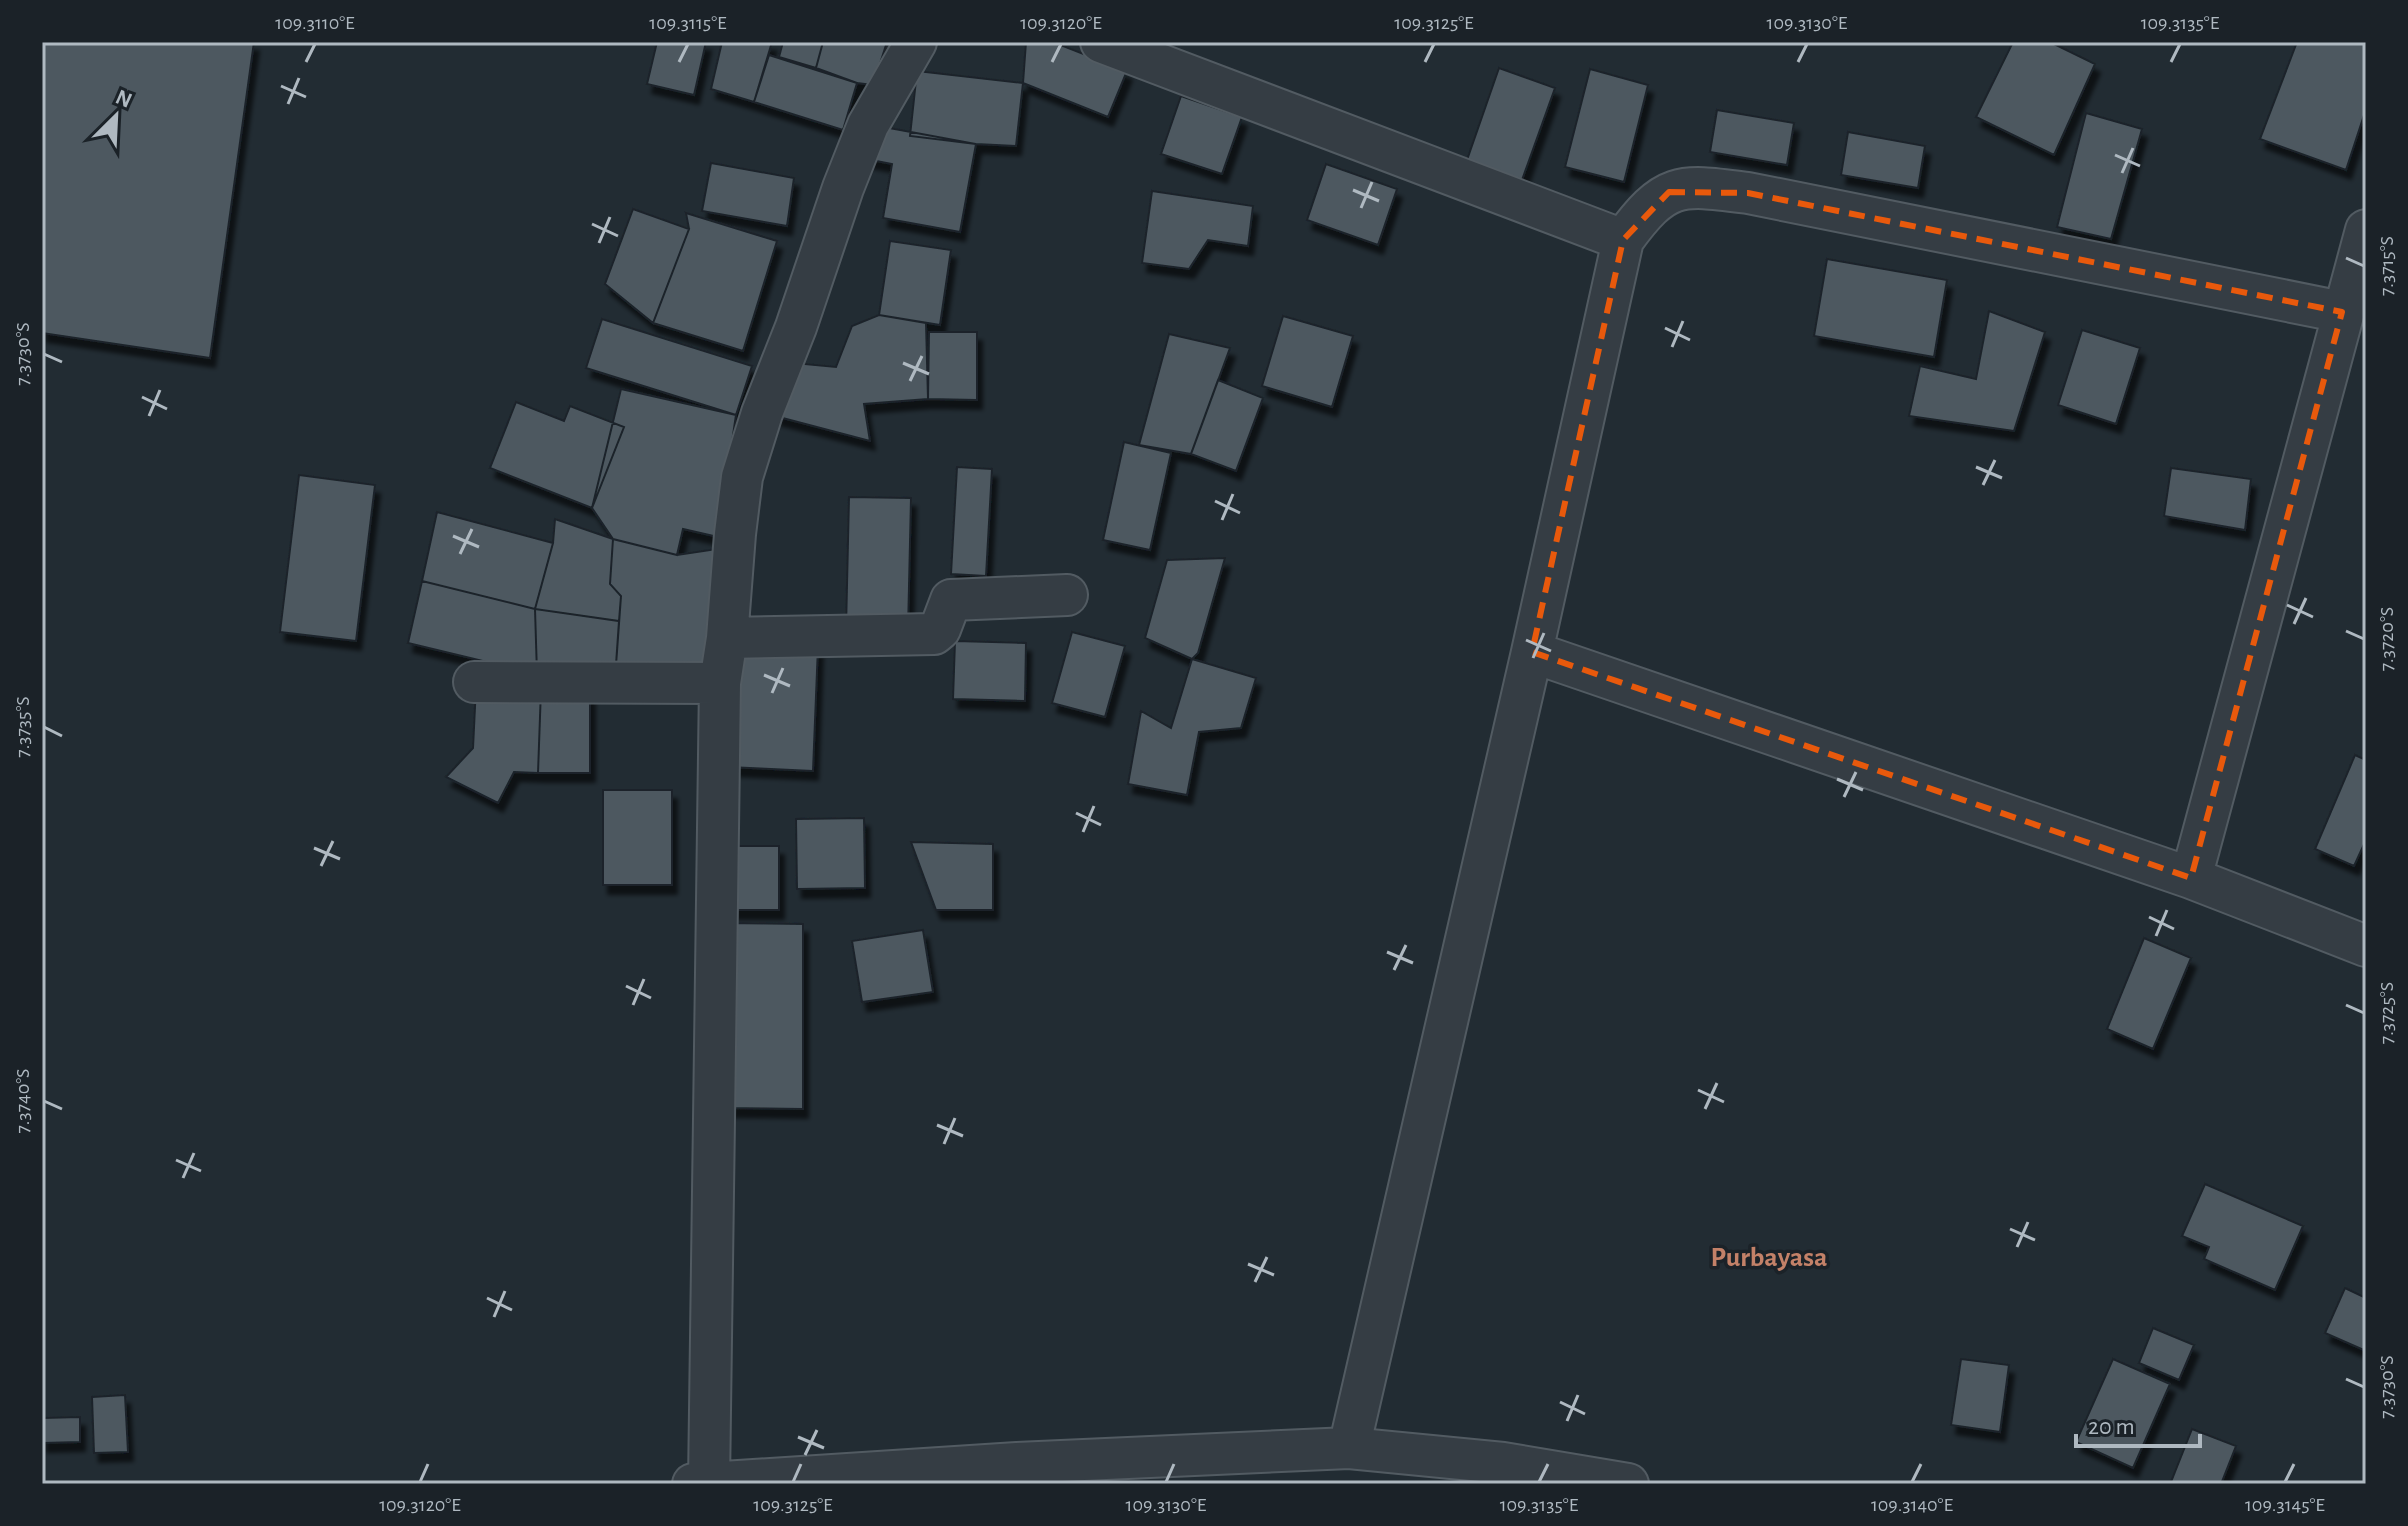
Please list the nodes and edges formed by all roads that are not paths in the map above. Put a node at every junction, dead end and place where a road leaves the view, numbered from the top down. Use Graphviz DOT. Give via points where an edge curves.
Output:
graph roads {
  1 [pos="916,42"];
  2 [pos="1101,42"];
  3 [pos="2366,230"];
  4 [pos="1623,240"];
  5 [pos="2342,312"];
  6 [pos="1067,595"];
  7 [pos="727,638"];
  8 [pos="1532,652"];
  9 [pos="474,682"];
  10 [pos="720,683"];
  11 [pos="2191,878"];
  12 [pos="2366,946"];
  13 [pos="1349,1448"];
  14 [pos="1501,1474"];
  15 [pos="709,1483"];
  16 [pos="693,1484"];
  17 [pos="1628,1484"];
  1 -- 7 [label="street" via="868,125 762,413 742,477"];
  2 -- 4 [label="street"];
  3 -- 5 [label="street"];
  4 -- 5 [label="street" via="1647,209 1669,192 1709,188"];
  4 -- 8 [label="street"];
  5 -- 11 [label="street"];
  6 -- 7 [label="street" via="951,600 934,634"];
  7 -- 10 [label="street"];
  8 -- 11 [label="street"];
  8 -- 13 [label="street"];
  9 -- 10 [label="street"];
  10 -- 15 [label="street"];
  11 -- 12 [label="street"];
  13 -- 14 [label="street"];
  13 -- 15 [label="street"];
  14 -- 17 [label="street"];
  15 -- 16 [label="street"];
}
